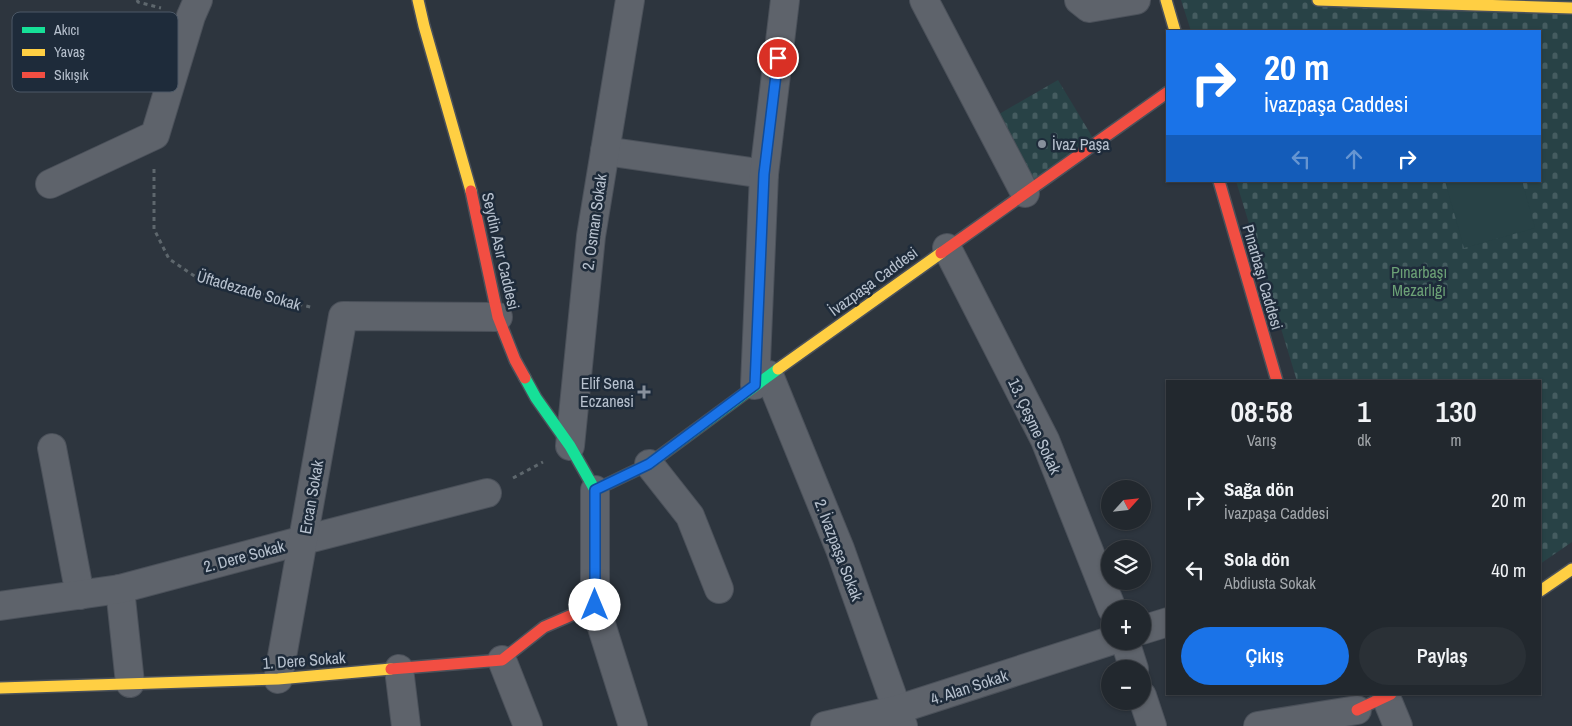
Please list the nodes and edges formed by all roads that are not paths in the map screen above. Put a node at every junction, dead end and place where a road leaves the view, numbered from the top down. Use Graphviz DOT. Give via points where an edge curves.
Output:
graph roads {
  1 [pos="418,0"];
  2 [pos="630,0"];
  3 [pos="785,0"];
  4 [pos="924,0"];
  5 [pos="1079,0"];
  6 [pos="1136,0"];
  7 [pos="1166,0"];
  8 [pos="1318,0"];
  9 [pos="195,8"];
  10 [pos="1572,8"];
  11 [pos="1175,30"];
  12 [pos="178,64"];
  13 [pos="169,92"];
  14 [pos="1166,93"];
  15 [pos="605,151"];
  16 [pos="764,174"];
  17 [pos="1219,182"];
  18 [pos="50,184"];
  19 [pos="1025,193"];
  20 [pos="947,248"];
  21 [pos="498,317"];
  22 [pos="762,380"];
  23 [pos="1277,380"];
  24 [pos="570,446"];
  25 [pos="52,448"];
  26 [pos="649,464"];
  27 [pos="595,490"];
  28 [pos="486,493"];
  29 [pos="304,540"];
  30 [pos="1572,570"];
  31 [pos="120,589"];
  32 [pos="719,589"];
  33 [pos="1541,590"];
  34 [pos="80,595"];
  35 [pos="1108,600"];
  36 [pos="595,605"];
  37 [pos="0,606"];
  38 [pos="1166,623"];
  39 [pos="1151,627"];
  40 [pos="1101,644"];
  41 [pos="502,660"];
  42 [pos="399,669"];
  43 [pos="278,679"];
  44 [pos="130,684"];
  45 [pos="0,688"];
  46 [pos="1388,696"];
  47 [pos="1147,710"];
  48 [pos="1357,710"];
  49 [pos="900,718"];
  50 [pos="406,726"];
  51 [pos="528,726"];
  52 [pos="633,726"];
  53 [pos="825,726"];
  54 [pos="1152,726"];
  55 [pos="1258,726"];
  56 [pos="1398,726"];
  1 -- 21 [label="main road, Seydin Asır Caddesi" via="471,191"];
  2 -- 15 [label="street, 2. Osman Sokak"];
  3 -- 16 [label="street"];
  4 -- 19 [label="street"];
  5 -- 6 [label="street" via="1089,8"];
  7 -- 11 [label="main road"];
  8 -- 10 [label="main road"];
  9 -- 12 [label="street"];
  13 -- 18 [label="street" via="156,136"];
  14 -- 19 [label="main road, İvazpaşa Caddesi"];
  15 -- 16 [label="street"];
  15 -- 24 [label="street, 2. Osman Sokak" via="591,236"];
  16 -- 22 [label="street"];
  17 -- 23 [label="main road, Pınarbaşı Caddesi"];
  19 -- 20 [label="main road, İvazpaşa Caddesi"];
  20 -- 22 [label="main road, İvazpaşa Caddesi"];
  20 -- 35 [label="street, 13. Çeşme Sokak" via="1045,440"];
  21 -- 24 [label="main road, Seydin Asır Caddesi" via="519,368"];
  21 -- 29 [label="street, Ercan Sokak" via="344,316"];
  22 -- 26 [label="main road, İvazpaşa Caddesi"];
  22 -- 49 [label="street, 2. İvazpaşa Sokak" via="840,549"];
  24 -- 27 [label="main road, Seydin Asır Caddesi"];
  25 -- 34 [label="street"];
  26 -- 27 [label="main road, İvazpaşa Caddesi"];
  26 -- 32 [label="street" via="690,516"];
  27 -- 36 [label="street"];
  28 -- 29 [label="street, 2. Dere Sokak"];
  29 -- 31 [label="street, 2. Dere Sokak"];
  29 -- 43 [label="street, Ercan Sokak"];
  30 -- 33 [label="main road"];
  31 -- 34 [label="street, 2. Dere Sokak"];
  31 -- 44 [label="street"];
  34 -- 37 [label="street, 2. Dere Sokak"];
  36 -- 41 [label="main road" via="544,627"];
  36 -- 52 [label="street"];
  38 -- 39 [label="street"];
  40 -- 49 [label="street, 4. Alan Sokak"];
  41 -- 42 [label="main road, 1. Dere Sokak"];
  41 -- 51 [label="street"];
  42 -- 43 [label="main road, 1. Dere Sokak"];
  42 -- 50 [label="street"];
  43 -- 44 [label="main road, 1. Dere Sokak"];
  44 -- 45 [label="main road, 1. Dere Sokak"];
  46 -- 48 [label="main road"];
  46 -- 56 [label="street"];
  47 -- 54 [label="street"];
  48 -- 55 [label="street"];
  49 -- 53 [label="street, 4. Alan Sokak"];
}
